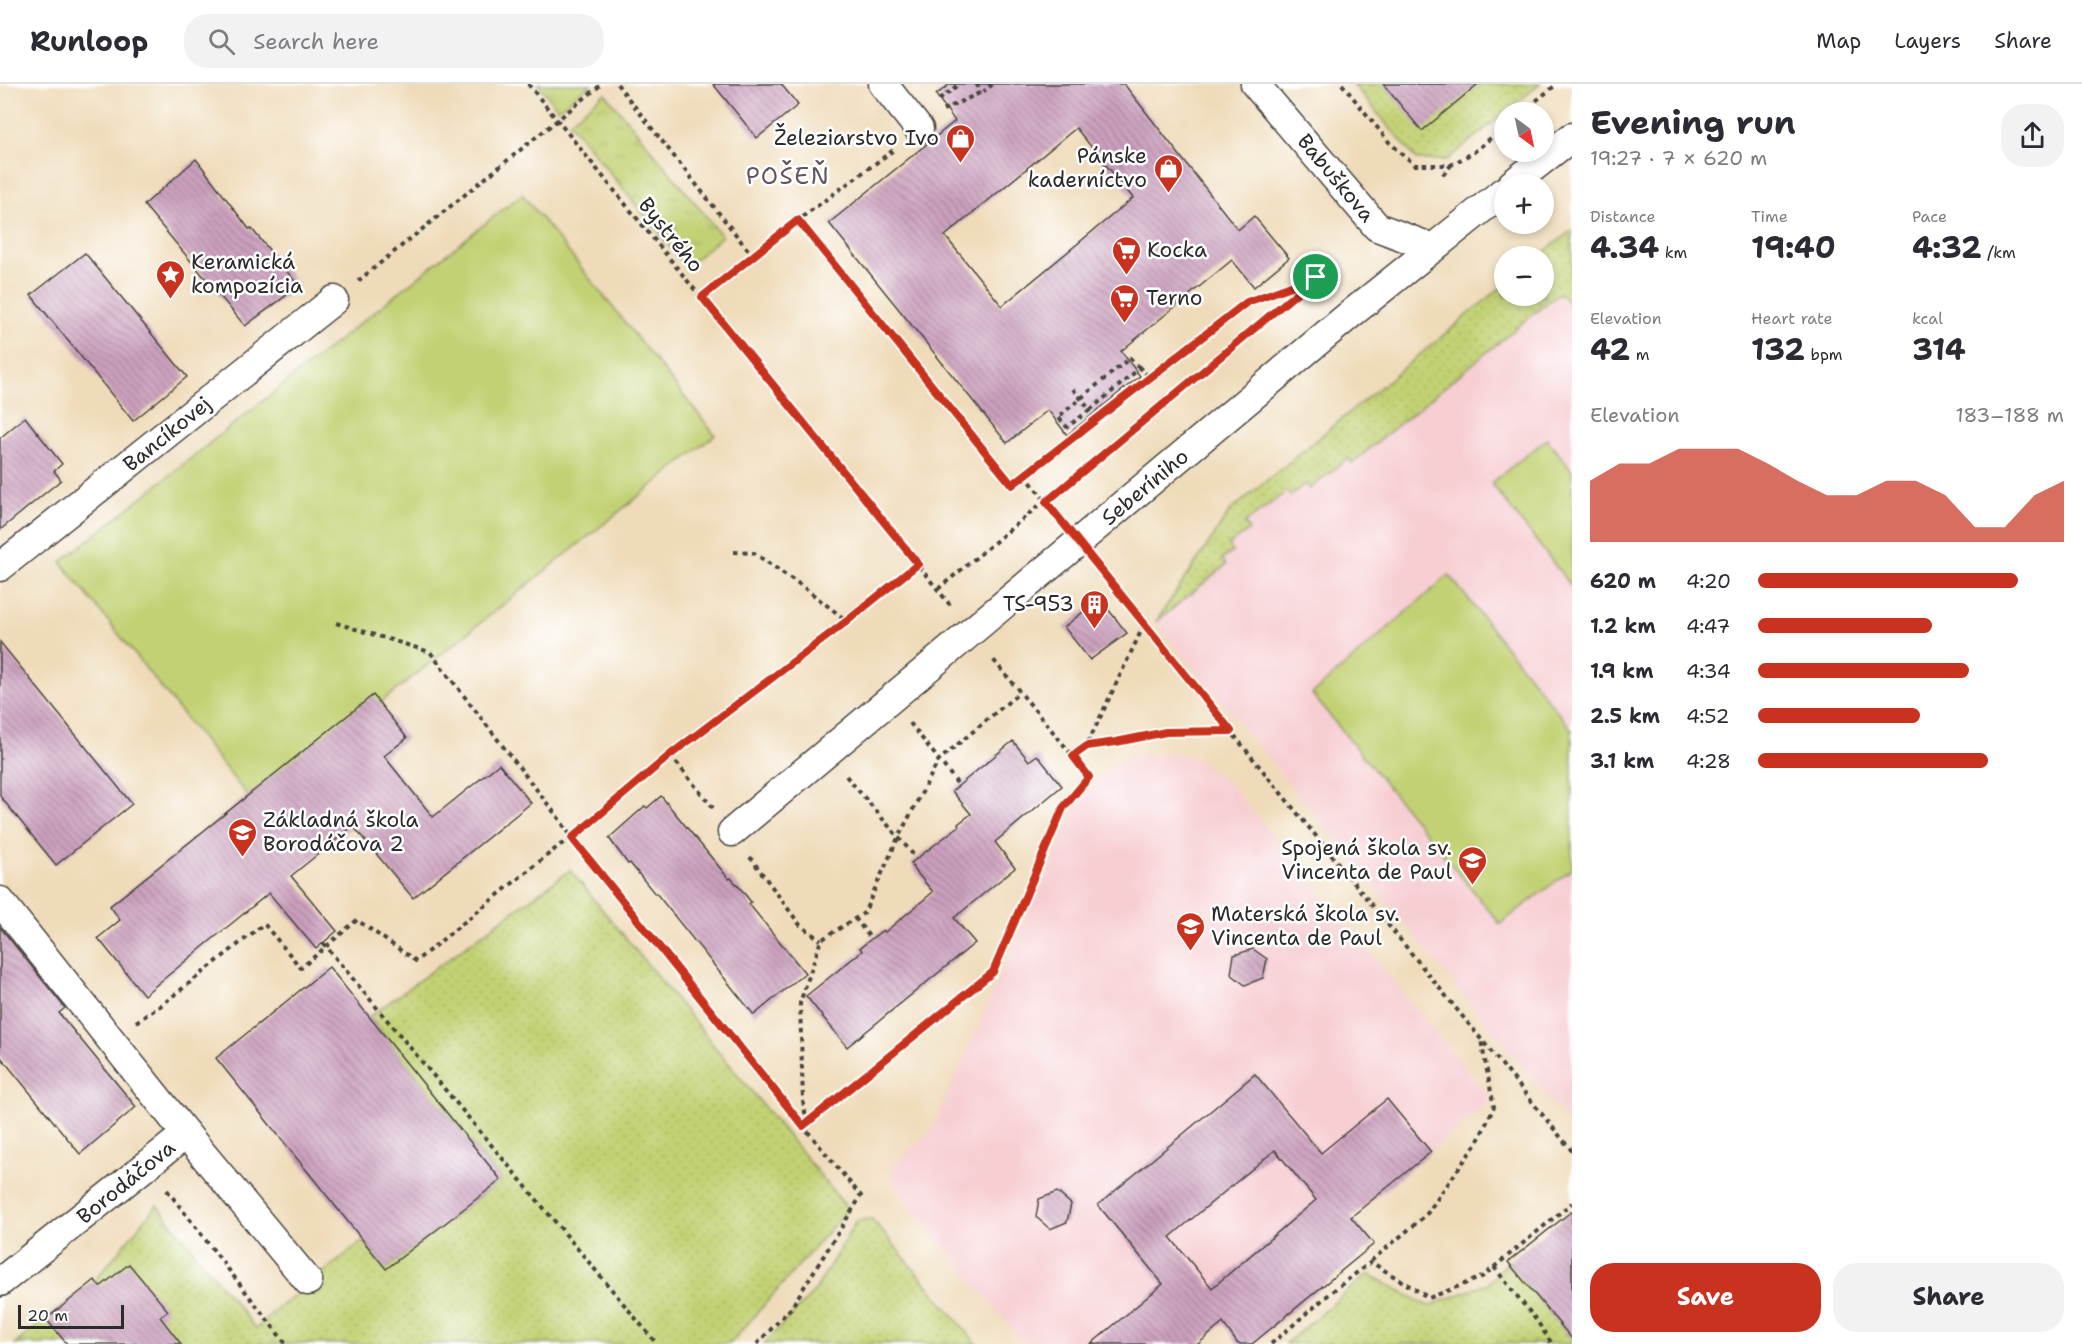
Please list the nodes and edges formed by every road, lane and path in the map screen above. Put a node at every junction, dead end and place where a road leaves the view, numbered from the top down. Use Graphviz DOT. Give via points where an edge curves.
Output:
graph roads {
  1 [pos="528,84"];
  2 [pos="602,84"];
  3 [pos="617,84"];
  4 [pos="883,84"];
  5 [pos="959,84"];
  6 [pos="978,84"];
  7 [pos="989,84"];
  8 [pos="1255,84"];
  9 [pos="1342,84"];
  10 [pos="1557,84"];
  11 [pos="994,90"];
  12 [pos="939,100"];
  13 [pos="1534,102"];
  14 [pos="557,120"];
  15 [pos="919,129"];
  16 [pos="1494,135"];
  17 [pos="1572,137"];
  18 [pos="1451,165"];
  19 [pos="1525,174"];
  20 [pos="1443,175"];
  21 [pos="1494,199"];
  22 [pos="798,220"];
  23 [pos="1433,248"];
  24 [pos="753,255"];
  25 [pos="1331,264"];
  26 [pos="1316,277"];
  27 [pos="1326,290"];
  28 [pos="702,297"];
  29 [pos="334,300"];
  30 [pos="1140,368"];
  31 [pos="1150,378"];
  32 [pos="1073,389"];
  33 [pos="1081,399"];
  34 [pos="1090,410"];
  35 [pos="1025,475"];
  36 [pos="1046,502"];
  37 [pos="1078,543"];
  38 [pos="734,552"];
  39 [pos="918,564"];
  40 [pos="0,567"];
  41 [pos="847,621"];
  42 [pos="336,623"];
  43 [pos="1144,625"];
  44 [pos="971,632"];
  45 [pos="1019,693"];
  46 [pos="891,699"];
  47 [pos="1231,731"];
  48 [pos="1087,746"];
  49 [pos="826,752"];
  50 [pos="670,755"];
  51 [pos="1073,756"];
  52 [pos="939,760"];
  53 [pos="957,783"];
  54 [pos="732,832"];
  55 [pos="572,838"];
  56 [pos="898,838"];
  57 [pos="917,859"];
  58 [pos="0,901"];
  59 [pos="855,918"];
  60 [pos="872,939"];
  61 [pos="821,940"];
  62 [pos="324,945"];
  63 [pos="111,1039"];
  64 [pos="1481,1039"];
  65 [pos="805,1124"];
  66 [pos="186,1134"];
  67 [pos="1572,1151"];
  68 [pos="161,1183"];
  69 [pos="1572,1203"];
  70 [pos="1371,1262"];
  71 [pos="1494,1267"];
  72 [pos="308,1281"];
  73 [pos="0,1282"];
  74 [pos="286,1344"];
  75 [pos="657,1344"];
  76 [pos="757,1344"];
  77 [pos="1271,1344"];
  78 [pos="1552,1344"];
  1 -- 14 [label="path, Bystrého"];
  2 -- 14 [label="path"];
  3 -- 24 [label="path"];
  4 -- 15 [label="street"];
  5 -- 12 [label="path"];
  6 -- 15 [label="path, Bystrého" via="984,92 940,112"];
  7 -- 11 [label="path"];
  8 -- 23 [label="street, Babuškova" via="1377,227"];
  9 -- 18 [label="path" via="1389,142 1415,165"];
  10 -- 13 [label="path"];
  14 -- 28 [label="path, Bystrého"];
  14 -- 29 [label="path"];
  15 -- 22 [label="path, Bystrého"];
  16 -- 18 [label="path"];
  17 -- 19 [label="street"];
  18 -- 20 [label="path"];
  21 -- 23 [label="street, Seberíniho"];
  22 -- 24 [label="path, Bystrého"];
  22 -- 35 [label="path" via="1012,485"];
  23 -- 37 [label="street, Seberíniho"];
  24 -- 28 [label="path, Bystrého"];
  25 -- 26 [label="path"];
  26 -- 27 [label="path"];
  26 -- 31 [label="path" via="1247,302"];
  26 -- 36 [label="path"];
  28 -- 39 [label="path"];
  29 -- 40 [label="street, Bancíkovej"];
  30 -- 31 [label="path"];
  30 -- 33 [label="path" via="1130,358"];
  30 -- 34 [label="path"];
  31 -- 35 [label="path"];
  32 -- 33 [label="path"];
  33 -- 34 [label="path"];
  33 -- 34 [label="path" via="1058,417 1067,427"];
  35 -- 36 [label="path"];
  36 -- 37 [label="path"];
  36 -- 39 [label="path" via="938,589"];
  37 -- 43 [label="path"];
  37 -- 44 [label="street, Seberíniho"];
  38 -- 41 [label="path" via="754,553"];
  39 -- 41 [label="path"];
  41 -- 50 [label="path"];
  42 -- 55 [label="path" via="430,652"];
  43 -- 47 [label="path"];
  43 -- 48 [label="path"];
  44 -- 45 [label="path"];
  44 -- 46 [label="street, Seberíniho"];
  45 -- 51 [label="path"];
  45 -- 52 [label="path"];
  46 -- 49 [label="street, Seberíniho"];
  46 -- 52 [label="path"];
  47 -- 48 [label="path" via="1166,732"];
  47 -- 64 [label="path"];
  48 -- 51 [label="path"];
  49 -- 54 [label="street, Seberíniho"];
  49 -- 56 [label="path"];
  50 -- 54 [label="path"];
  50 -- 55 [label="path"];
  51 -- 65 [label="path" via="1089,777 1063,808 993,972"];
  52 -- 53 [label="path"];
  52 -- 56 [label="path"];
  54 -- 61 [label="path" via="800,925"];
  55 -- 62 [label="path" via="416,961 357,920"];
  55 -- 65 [label="path"];
  56 -- 57 [label="path"];
  56 -- 59 [label="path" via="864,913"];
  58 -- 63 [label="street"];
  59 -- 60 [label="path"];
  59 -- 61 [label="path"];
  61 -- 65 [label="path" via="800,1003"];
  62 -- 63 [label="path" via="301,968 264,924"];
  62 -- 75 [label="path"];
  63 -- 66 [label="street"];
  64 -- 67 [label="path"];
  64 -- 70 [label="path" via="1494,1107 1478,1141 1426,1215"];
  65 -- 76 [label="path" via="861,1196 791,1308"];
  66 -- 72 [label="street, Borodáčova"];
  66 -- 73 [label="street, Borodáčova"];
  68 -- 74 [label="path"];
  69 -- 71 [label="path"];
  70 -- 71 [label="path" via="1429,1298 1482,1277"];
  70 -- 77 [label="path"];
  71 -- 78 [label="path"];
}
